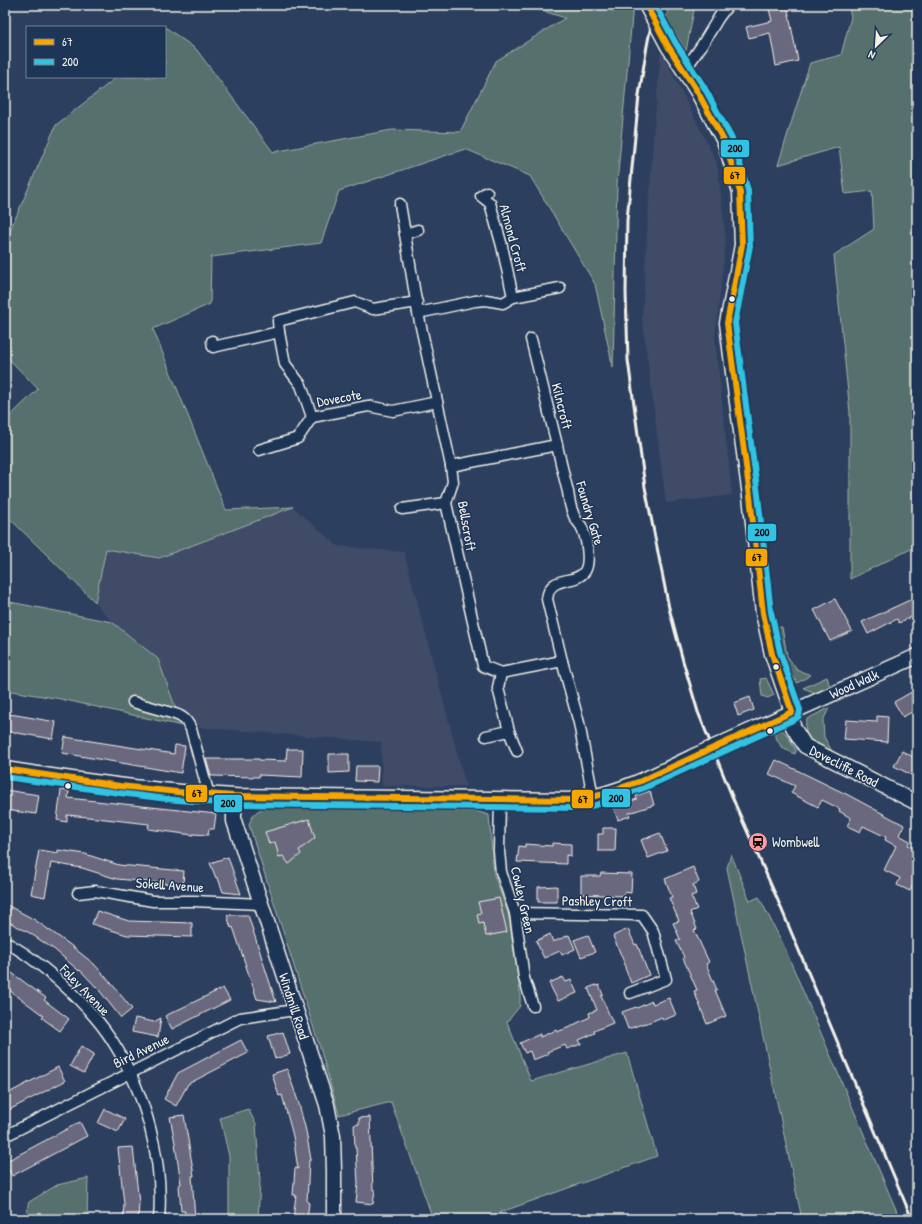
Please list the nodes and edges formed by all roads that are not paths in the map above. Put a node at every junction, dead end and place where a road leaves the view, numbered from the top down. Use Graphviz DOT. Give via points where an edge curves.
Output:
graph roads {
  1 [pos="646,5"];
  2 [pos="728,5"];
  3 [pos="684,71"];
  4 [pos="487,192"];
  5 [pos="400,204"];
  6 [pos="418,230"];
  7 [pos="405,234"];
  8 [pos="560,288"];
  9 [pos="513,298"];
  10 [pos="417,302"];
  11 [pos="418,313"];
  12 [pos="279,332"];
  13 [pos="531,339"];
  14 [pos="212,341"];
  15 [pos="437,402"];
  16 [pos="312,417"];
  17 [pos="557,445"];
  18 [pos="259,450"];
  19 [pos="451,466"];
  20 [pos="446,502"];
  21 [pos="402,508"];
  22 [pos="917,656"];
  23 [pos="562,661"];
  24 [pos="501,673"];
  25 [pos="133,702"];
  26 [pos="792,712"];
  27 [pos="509,731"];
  28 [pos="486,736"];
  29 [pos="517,751"];
  30 [pos="5,769"];
  31 [pos="209,795"];
  32 [pos="234,796"];
  33 [pos="593,797"];
  34 [pos="500,800"];
  35 [pos="917,803"];
  36 [pos="78,893"];
  37 [pos="261,904"];
  38 [pos="515,913"];
  39 [pos="5,942"];
  40 [pos="630,994"];
  41 [pos="533,1006"];
  42 [pos="295,1010"];
  43 [pos="130,1072"];
  44 [pos="5,1136"];
  45 [pos="159,1219"];
  46 [pos="334,1219"];
  1 -- 3 [label="street, Dovecliffe Road, bridge"];
  2 -- 3 [label="street"];
  3 -- 26 [label="street, Dovecliffe Road" via="698,91 725,143 740,192 742,245 726,323 763,613 772,654"];
  4 -- 9 [label="street, Almond Croft" via="482,196 490,203"];
  5 -- 7 [label="street, Bellscroft"];
  6 -- 7 [label="street"];
  7 -- 10 [label="street, Bellscroft"];
  8 -- 9 [label="street"];
  9 -- 11 [label="street" via="503,303 475,301"];
  10 -- 11 [label="street, Bellscroft"];
  10 -- 12 [label="street" via="373,309 355,302 278,321"];
  11 -- 15 [label="street, Bellscroft"];
  12 -- 14 [label="street" via="213,347"];
  12 -- 16 [label="street, Dovecote" via="285,364 301,385"];
  13 -- 17 [label="street, Kilncroft"];
  15 -- 16 [label="street, Dovecote" via="393,411 368,406"];
  15 -- 19 [label="street, Bellscroft"];
  16 -- 18 [label="street" via="298,438"];
  17 -- 19 [label="street, Kilncroft"];
  17 -- 23 [label="street, Foundry Gate" via="573,514 583,532 588,552 586,570 581,576 556,583 548,594 547,600"];
  19 -- 20 [label="street, Bellscroft" via="453,482"];
  20 -- 21 [label="street"];
  20 -- 24 [label="street, Bellscroft" via="484,666"];
  22 -- 26 [label="street, Wood Walk"];
  23 -- 24 [label="street"];
  23 -- 33 [label="street, Foundry Gate" via="579,723"];
  24 -- 27 [label="street" via="498,688"];
  25 -- 31 [label="street" via="176,714 186,720"];
  26 -- 33 [label="street, Wood Walk, bridge" via="641,781"];
  26 -- 35 [label="street, Dovecliffe Road" via="793,727 805,746"];
  27 -- 28 [label="street"];
  27 -- 29 [label="street"];
  30 -- 31 [label="street, Wood Walk"];
  31 -- 32 [label="street, Wood Walk"];
  32 -- 34 [label="street, Wood Walk"];
  32 -- 37 [label="street, Windmill Road" via="234,821"];
  33 -- 34 [label="street, Wood Walk" via="576,800"];
  34 -- 38 [label="street, Cowley Green" via="501,872"];
  36 -- 37 [label="street, Sokell Avenue" via="95,891 153,901"];
  37 -- 42 [label="street, Windmill Road"];
  38 -- 40 [label="street, Pashley Croft" via="642,915 653,931 666,979"];
  38 -- 41 [label="street, Cowley Green" via="524,978"];
  39 -- 43 [label="street, Foley Avenue" via="44,967 68,989 113,1042"];
  42 -- 43 [label="street, Bird Avenue" via="240,1018"];
  42 -- 46 [label="street, Windmill Road" via="327,1105 333,1136"];
  43 -- 44 [label="street, Bird Avenue"];
  43 -- 45 [label="street, Foley Avenue" via="143,1106 155,1152 160,1185"];
}
